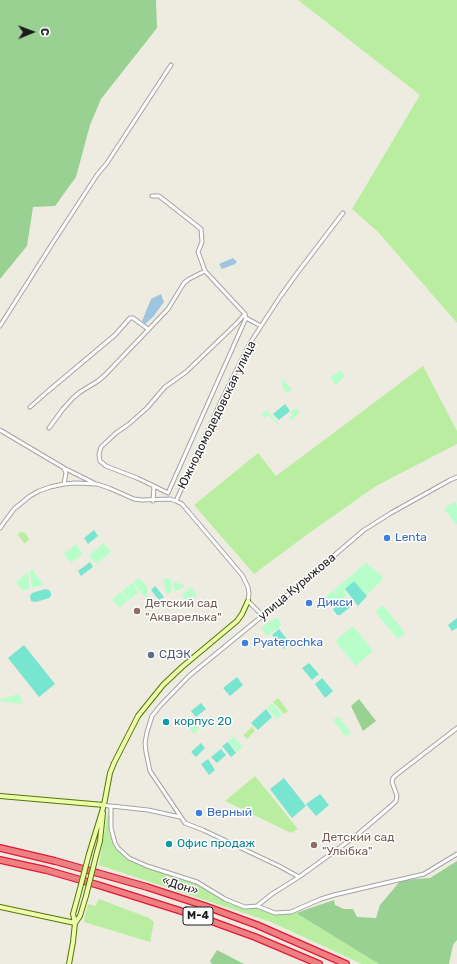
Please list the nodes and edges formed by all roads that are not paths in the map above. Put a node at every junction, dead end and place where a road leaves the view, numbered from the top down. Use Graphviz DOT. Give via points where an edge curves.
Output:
graph roads {
  1 [pos="171,65"];
  2 [pos="152,196"];
  3 [pos="343,213"];
  4 [pos="205,271"];
  5 [pos="245,314"];
  6 [pos="246,318"];
  7 [pos="0,326"];
  8 [pos="261,326"];
  9 [pos="148,329"];
  10 [pos="30,408"];
  11 [pos="48,428"];
  12 [pos="0,430"];
  13 [pos="64,468"];
  14 [pos="457,477"];
  15 [pos="64,484"];
  16 [pos="96,484"];
  17 [pos="154,486"];
  18 [pos="153,501"];
  19 [pos="176,501"];
  20 [pos="0,528"];
  21 [pos="248,601"];
  22 [pos="263,616"];
  23 [pos="457,728"];
  24 [pos="0,796"];
  25 [pos="104,805"];
  26 [pos="109,806"];
  27 [pos="180,817"];
  28 [pos="0,848"];
  29 [pos="457,854"];
  30 [pos="0,860"];
  31 [pos="299,877"];
  32 [pos="0,906"];
  33 [pos="256,906"];
  34 [pos="75,923"];
  35 [pos="69,964"];
  36 [pos="319,964"];
  37 [pos="346,964"];
  1 -- 7 [label="street"];
  2 -- 4 [label="street" via="159,196 201,229 202,242 198,252"];
  3 -- 8 [label="street, Южнодомодедовская улица"];
  4 -- 5 [label="street"];
  4 -- 9 [label="street" via="188,278 168,309"];
  5 -- 6 [label="street"];
  5 -- 17 [label="street" via="186,372 165,387 147,408 101,447 100,461 106,466"];
  6 -- 8 [label="street"];
  6 -- 17 [label="street" via="168,493"];
  8 -- 19 [label="street, Южнодомодедовская улица" via="225,391"];
  9 -- 10 [label="street" via="130,318 116,335"];
  9 -- 11 [label="street" via="105,375 73,398"];
  12 -- 13 [label="street"];
  13 -- 15 [label="street"];
  13 -- 16 [label="street"];
  14 -- 22 [label="street, улица Курыжова" via="364,530"];
  15 -- 16 [label="street"];
  15 -- 20 [label="street" via="30,496 14,509"];
  16 -- 18 [label="street" via="134,499"];
  17 -- 18 [label="street"];
  18 -- 19 [label="street"];
  19 -- 21 [label="street" via="182,504 242,575 248,587"];
  21 -- 22 [label="street"];
  21 -- 25 [label="street" via="237,621 177,672 138,716 110,773"];
  22 -- 27 [label="street, улица Курыжова" via="190,676 152,716 145,743 150,771"];
  23 -- 31 [label="street" via="395,776 392,782 397,796 392,805 357,835"];
  24 -- 25 [label="street"];
  25 -- 26 [label="street"];
  25 -- 34 [label="street, bridge" via="100,841 80,916"];
  25 -- 34 [label="street, bridge" via="73,914"];
  26 -- 27 [label="street" via="148,810"];
  26 -- 33 [label="street" via="112,810 111,828 115,843 129,858 197,882 237,904 245,907"];
  27 -- 31 [label="street" via="185,823"];
  28 -- 37 [label="highway, «Дон» / М-4" via="112,877 205,906 258,925"];
  29 -- 33 [label="street" via="424,874 334,894 291,912 275,913"];
  30 -- 36 [label="highway, «Дон» / М-4" via="46,870 200,917"];
  31 -- 33 [label="street"];
  32 -- 34 [label="street"];
  34 -- 35 [label="street"];
}
